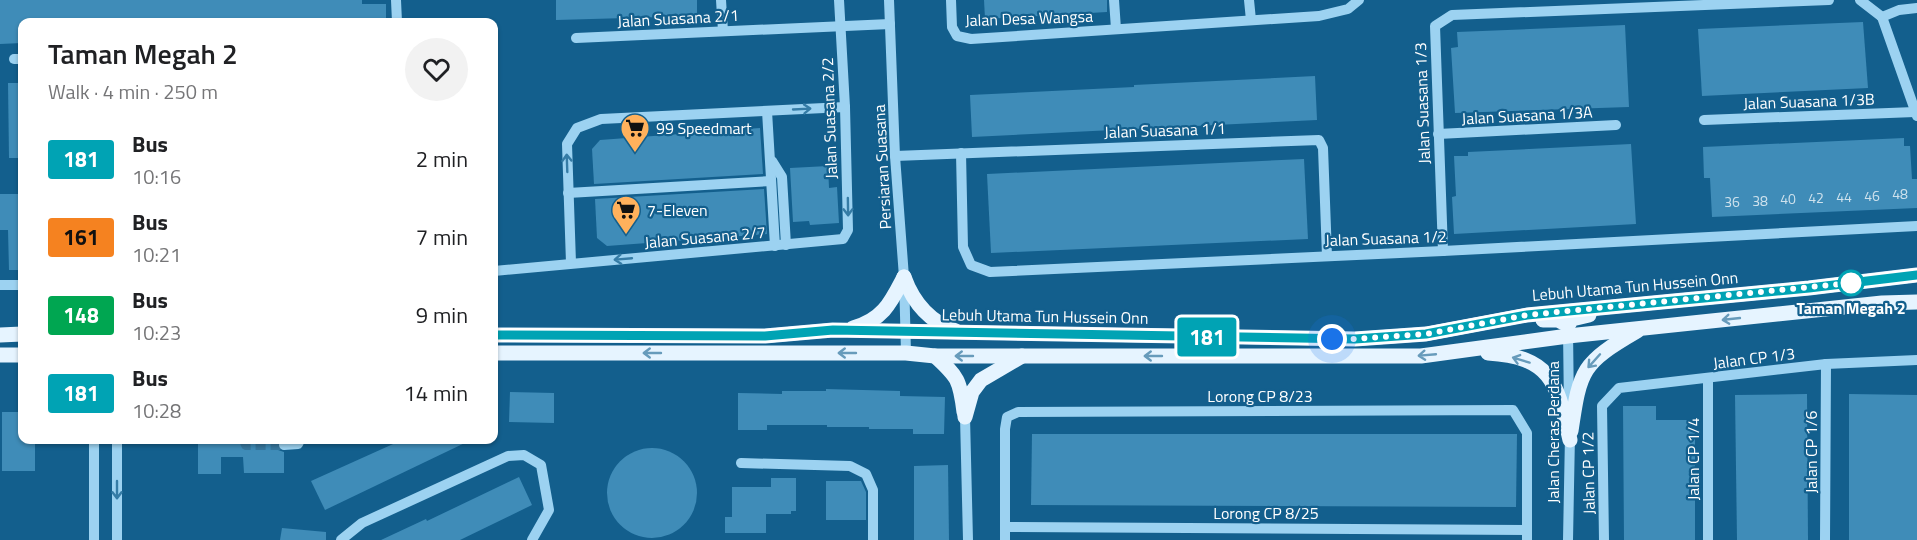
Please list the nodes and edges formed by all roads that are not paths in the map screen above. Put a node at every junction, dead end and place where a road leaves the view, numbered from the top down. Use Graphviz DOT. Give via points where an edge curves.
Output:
graph roads {
  1 [pos="396,0"];
  2 [pos="721,0"];
  3 [pos="839,0"];
  4 [pos="889,0"];
  5 [pos="951,0"];
  6 [pos="1114,0"];
  7 [pos="1249,0"];
  8 [pos="1359,0"];
  9 [pos="1828,0"];
  10 [pos="1860,0"];
  11 [pos="1917,8"];
  12 [pos="1882,17"];
  13 [pos="397,18"];
  14 [pos="1251,20"];
  15 [pos="890,24"];
  16 [pos="840,26"];
  17 [pos="1116,29"];
  18 [pos="723,31"];
  19 [pos="576,38"];
  20 [pos="845,106"];
  21 [pos="767,111"];
  22 [pos="1916,114"];
  23 [pos="1704,120"];
  24 [pos="1616,125"];
  25 [pos="1438,134"];
  26 [pos="961,153"];
  27 [pos="895,156"];
  28 [pos="770,159"];
  29 [pos="771,181"];
  30 [pos="568,193"];
  31 [pos="1917,226"];
  32 [pos="847,236"];
  33 [pos="780,245"];
  34 [pos="1443,251"];
  35 [pos="1327,256"];
  36 [pos="571,263"];
  37 [pos="498,271"];
  38 [pos="1915,275"];
  39 [pos="904,277"];
  40 [pos="0,285"];
  41 [pos="18,285"];
  42 [pos="1655,302"];
  43 [pos="1917,302"];
  44 [pos="1489,323"];
  45 [pos="1641,328"];
  46 [pos="844,330"];
  47 [pos="1568,330"];
  48 [pos="906,332"];
  49 [pos="962,333"];
  50 [pos="18,334"];
  51 [pos="0,335"];
  52 [pos="498,335"];
  53 [pos="1465,351"];
  54 [pos="498,353"];
  55 [pos="906,353"];
  56 [pos="935,356"];
  57 [pos="1022,356"];
  58 [pos="1917,360"];
  59 [pos="1826,364"];
  60 [pos="1708,378"];
  61 [pos="1602,406"];
  62 [pos="964,417"];
  63 [pos="1570,440"];
  64 [pos="94,444"];
  65 [pos="117,444"];
  66 [pos="298,444"];
  67 [pos="284,445"];
  68 [pos="741,463"];
  69 [pos="1005,526"];
  70 [pos="1527,535"];
  71 [pos="94,540"];
  72 [pos="117,540"];
  73 [pos="341,540"];
  74 [pos="532,540"];
  75 [pos="873,540"];
  76 [pos="968,540"];
  77 [pos="1005,540"];
  78 [pos="1568,540"];
  79 [pos="1604,540"];
  80 [pos="1708,540"];
  81 [pos="1825,540"];
  1 -- 13 [label="street"];
  2 -- 18 [label="street"];
  3 -- 16 [label="street, Jalan Suasana 2/2"];
  4 -- 15 [label="street, Persiaran Suasana"];
  5 -- 17 [label="street, Jalan Desa Wangsa" via="952,27 957,36 971,39"];
  6 -- 17 [label="street"];
  7 -- 14 [label="street"];
  8 -- 14 [label="street, Jalan Desa Wangsa" via="1348,9 1319,16"];
  9 -- 25 [label="street, Jalan Suasana 1/3" via="1452,15 1435,26"];
  10 -- 12 [label="street"];
  11 -- 12 [label="street"];
  12 -- 22 [label="street"];
  14 -- 17 [label="street, Jalan Desa Wangsa"];
  15 -- 16 [label="street, Jalan Suasana 2/1"];
  15 -- 27 [label="street, Persiaran Suasana"];
  16 -- 18 [label="street, Jalan Suasana 2/1"];
  16 -- 20 [label="street, Jalan Suasana 2/2"];
  18 -- 19 [label="street, Jalan Suasana 2/1"];
  21 -- 20 [label="street, one-way"];
  20 -- 32 [label="street, Jalan Suasana 2/2, one-way"];
  21 -- 28 [label="street"];
  30 -- 21 [label="street, one-way" via="567,144 577,128 601,119"];
  22 -- 23 [label="street, Jalan Suasana 1/3B"];
  24 -- 25 [label="street, Jalan Suasana 1/3A"];
  25 -- 34 [label="street, Jalan Suasana 1/3"];
  26 -- 27 [label="street, Jalan Suasana 1/1"];
  26 -- 35 [label="street, Jalan Suasana 1/2" via="963,247 971,265 990,272"];
  26 -- 35 [label="street, Jalan Suasana 1/1" via="1319,140 1323,148"];
  27 -- 39 [label="street, Persiaran Suasana"];
  28 -- 29 [label="street"];
  28 -- 33 [label="street" via="782,177"];
  29 -- 30 [label="street"];
  29 -- 33 [label="street"];
  30 -- 36 [label="street"];
  31 -- 34 [label="street, Jalan Suasana 1/2"];
  32 -- 33 [label="street, Jalan Suasana 2/7"];
  33 -- 36 [label="street, Jalan Suasana 2/7, one-way"];
  34 -- 35 [label="street, Jalan Suasana 1/2"];
  36 -- 37 [label="street, Jalan Suasana 2/7"];
  38 -- 42 [label="main road, Lebuh Utama Tun Hussein Onn"];
  39 -- 46 [label="main road" via="890,303 876,318"];
  39 -- 48 [label="street, Persiaran Suasana"];
  39 -- 49 [label="main road" via="921,308 940,324"];
  40 -- 41 [label="street"];
  42 -- 44 [label="main road, Lebuh Utama Tun Hussein Onn" via="1527,315"];
  42 -- 47 [label="main road" via="1630,311 1581,315 1572,319"];
  43 -- 45 [label="main road, one-way"];
  44 -- 47 [label="main road" via="1498,326 1548,319 1558,320"];
  44 -- 49 [label="main road, Lebuh Utama Tun Hussein Onn" via="1426,334 1355,339"];
  45 -- 47 [label="main road"];
  45 -- 63 [label="main road, one-way" via="1592,360 1576,395"];
  46 -- 48 [label="main road, Lebuh Utama Tun Hussein Onn"];
  46 -- 52 [label="main road, Lebuh Utama Tun Hussein Onn" via="765,336"];
  47 -- 53 [label="main road"];
  47 -- 63 [label="street, Jalan Cheras Perdana"];
  48 -- 49 [label="main road, Lebuh Utama Tun Hussein Onn"];
  48 -- 55 [label="street, Persiaran Suasana"];
  50 -- 51 [label="main road"];
  53 -- 57 [label="main road, one-way" via="1382,357"];
  63 -- 53 [label="main road, one-way" via="1559,393 1541,368 1496,353"];
  55 -- 54 [label="main road, one-way"];
  55 -- 56 [label="main road"];
  57 -- 56 [label="main road, one-way"];
  56 -- 62 [label="main road" via="954,373 961,386"];
  57 -- 62 [label="main road" via="981,380 972,392"];
  58 -- 59 [label="street, Jalan CP 1/3"];
  59 -- 60 [label="street, Jalan CP 1/3"];
  59 -- 81 [label="street, Jalan CP 1/6"];
  60 -- 61 [label="street, Jalan CP 1/3" via="1619,388"];
  60 -- 80 [label="street, Jalan CP 1/4"];
  61 -- 79 [label="street, Jalan CP 1/2"];
  62 -- 76 [label="street"];
  63 -- 78 [label="street, Jalan Cheras Perdana"];
  64 -- 71 [label="street"];
  65 -- 72 [label="street, one-way"];
  66 -- 67 [label="street"];
  68 -- 75 [label="street" via="850,466 866,474 873,490"];
  69 -- 70 [label="street, Lorong CP 8/25"];
  69 -- 70 [label="street, Lorong CP 8/23" via="1005,429 1007,417 1018,412 1513,410 1527,433"];
  69 -- 77 [label="street"];
  73 -- 74 [label="street" via="362,523 508,456 524,455 541,465 549,510"];
}
